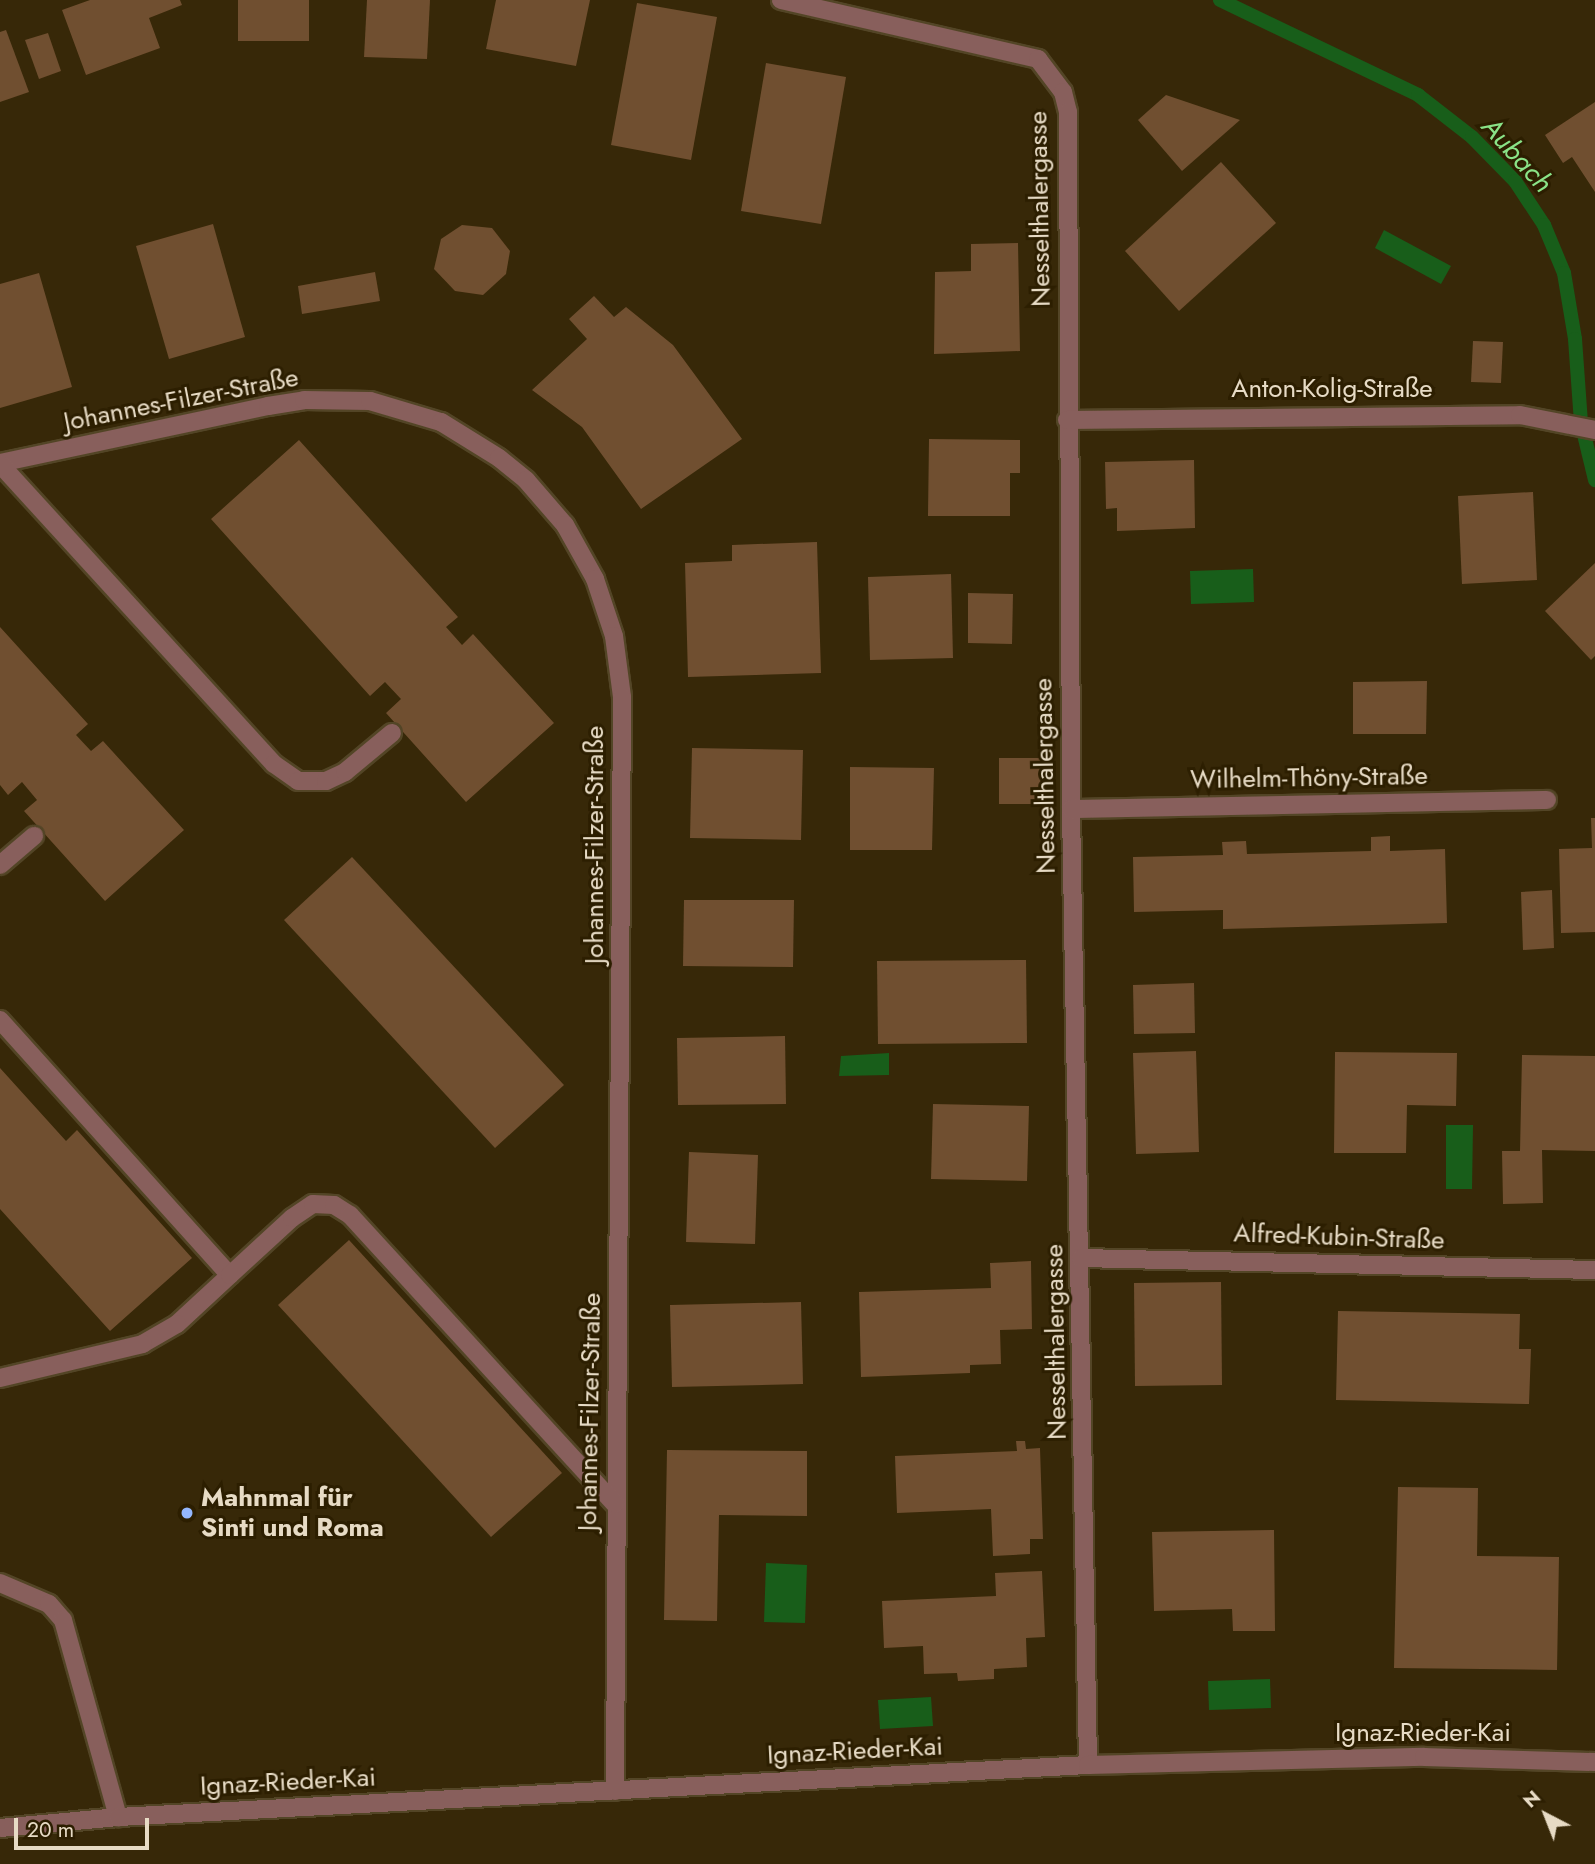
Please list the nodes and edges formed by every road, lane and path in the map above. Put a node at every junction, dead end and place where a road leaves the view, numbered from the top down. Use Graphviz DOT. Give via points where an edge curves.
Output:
graph roads {
  1 [pos="781,0"];
  2 [pos="1067,420"];
  3 [pos="1595,430"];
  4 [pos="0,464"];
  5 [pos="392,733"];
  6 [pos="1548,800"];
  7 [pos="1071,809"];
  8 [pos="34,836"];
  9 [pos="0,865"];
  10 [pos="0,1020"];
  11 [pos="1081,1258"];
  12 [pos="1595,1270"];
  13 [pos="230,1275"];
  14 [pos="0,1378"];
  15 [pos="615,1504"];
  16 [pos="0,1583"];
  17 [pos="1595,1762"];
  18 [pos="1088,1765"];
  19 [pos="615,1791"];
  20 [pos="117,1817"];
  21 [pos="0,1828"];
  1 -- 2 [label="street, Nesselthalergasse" via="999,46 1038,59 1053,74 1063,92 1069,129"];
  2 -- 3 [label="street, Anton-Kolig-Straße" via="1520,415"];
  2 -- 7 [label="street, Nesselthalergasse"];
  4 -- 5 [label="street" via="274,764 298,780 326,781 345,772"];
  4 -- 15 [label="street, Johannes-Filzer-Straße" via="280,404 370,401 441,422 499,458 545,501 583,553 614,636 622,697"];
  6 -- 7 [label="street, Wilhelm-Thöny-Straße"];
  7 -- 11 [label="street, Nesselthalergasse"];
  8 -- 9 [label="street"];
  10 -- 13 [label="street"];
  11 -- 12 [label="street, Alfred-Kubin-Straße"];
  11 -- 18 [label="street, Nesselthalergasse"];
  13 -- 14 [label="street" via="177,1324 144,1344"];
  13 -- 15 [label="street" via="292,1218 313,1205 334,1205 350,1215"];
  15 -- 19 [label="street, Johannes-Filzer-Straße"];
  16 -- 20 [label="street" via="48,1604 63,1620"];
  17 -- 18 [label="street, Ignaz-Rieder-Kai" via="1424,1757"];
  18 -- 19 [label="street, Ignaz-Rieder-Kai"];
  19 -- 20 [label="street, Ignaz-Rieder-Kai"];
  20 -- 21 [label="street, Ignaz-Rieder-Kai"];
}
